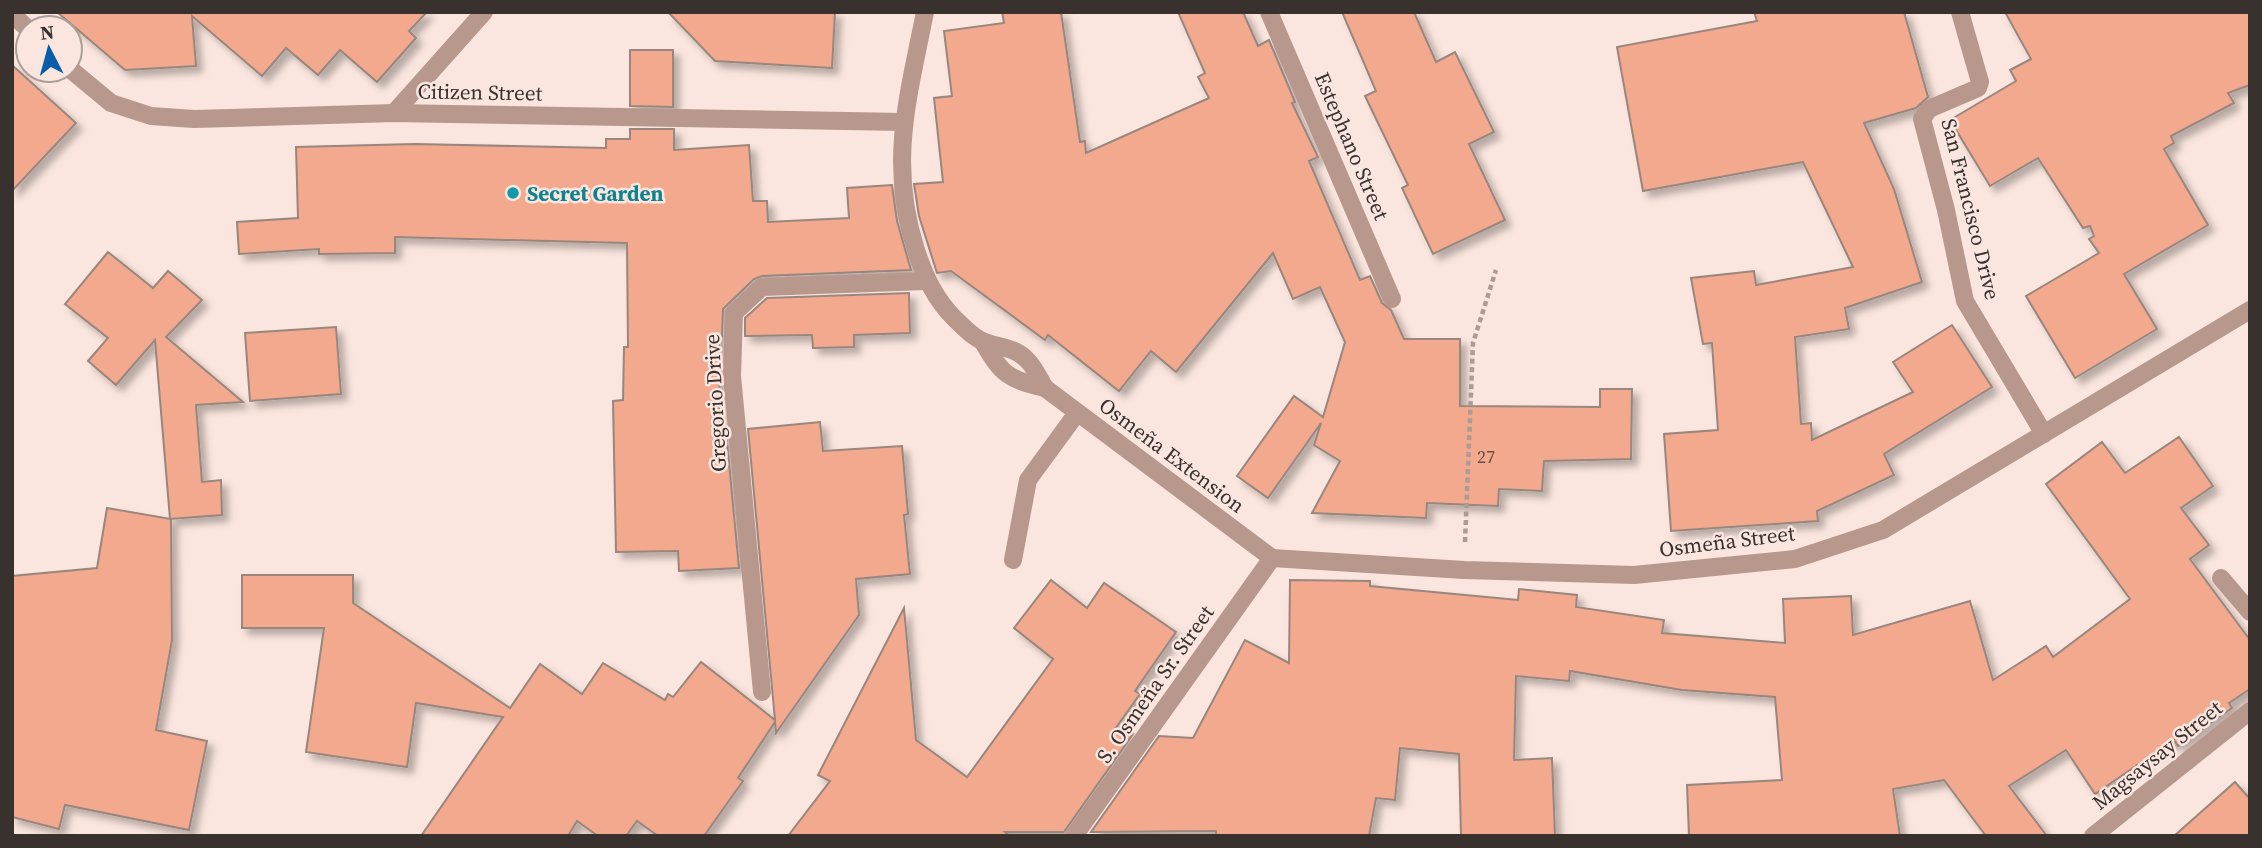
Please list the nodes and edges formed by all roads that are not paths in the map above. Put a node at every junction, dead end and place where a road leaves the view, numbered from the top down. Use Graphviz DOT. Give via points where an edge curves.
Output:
graph roads {
  1 [pos="484,12"];
  2 [pos="925,12"];
  3 [pos="1269,12"];
  4 [pos="1960,12"];
  5 [pos="84,81"];
  6 [pos="394,113"];
  7 [pos="903,122"];
  8 [pos="926,281"];
  9 [pos="1392,299"];
  10 [pos="2250,310"];
  11 [pos="983,342"];
  12 [pos="1045,388"];
  13 [pos="1077,413"];
  14 [pos="2044,433"];
  15 [pos="1272,558"];
  16 [pos="1013,560"];
  17 [pos="2221,578"];
  18 [pos="2250,612"];
  19 [pos="762,692"];
  20 [pos="2250,710"];
  21 [pos="1074,836"];
  22 [pos="2094,836"];
  1 -- 6 [label="street"];
  2 -- 7 [label="street, Osmeña Extension"];
  3 -- 9 [label="street, Estephano Street"];
  4 -- 14 [label="street, San Francisco Drive" via="1978,88 1929,110 1922,119 1965,301"];
  5 -- 6 [label="street, Citizen Street" via="111,103 151,116 194,119"];
  6 -- 7 [label="street, Citizen Street"];
  7 -- 8 [label="street, Osmeña Extension" via="902,187"];
  8 -- 11 [label="street, Osmeña Extension" via="944,308"];
  8 -- 19 [label="street, Gregorio Drive" via="762,287 734,313 732,376"];
  10 -- 14 [label="street, Osmeña Street"];
  11 -- 12 [label="street, Osmeña Extension" via="1014,350 1028,361"];
  11 -- 12 [label="street, Osmeña Extension" via="999,369 1013,380"];
  12 -- 13 [label="street, Osmeña Extension"];
  13 -- 15 [label="street, Osmeña Extension"];
  13 -- 16 [label="street" via="1028,480"];
  14 -- 15 [label="street, Osmeña Street" via="1883,530 1795,559 1634,575"];
  15 -- 21 [label="street, S. Osmeña Sr. Street"];
  17 -- 18 [label="street"];
  20 -- 22 [label="street, Magsaysay Street"];
}
